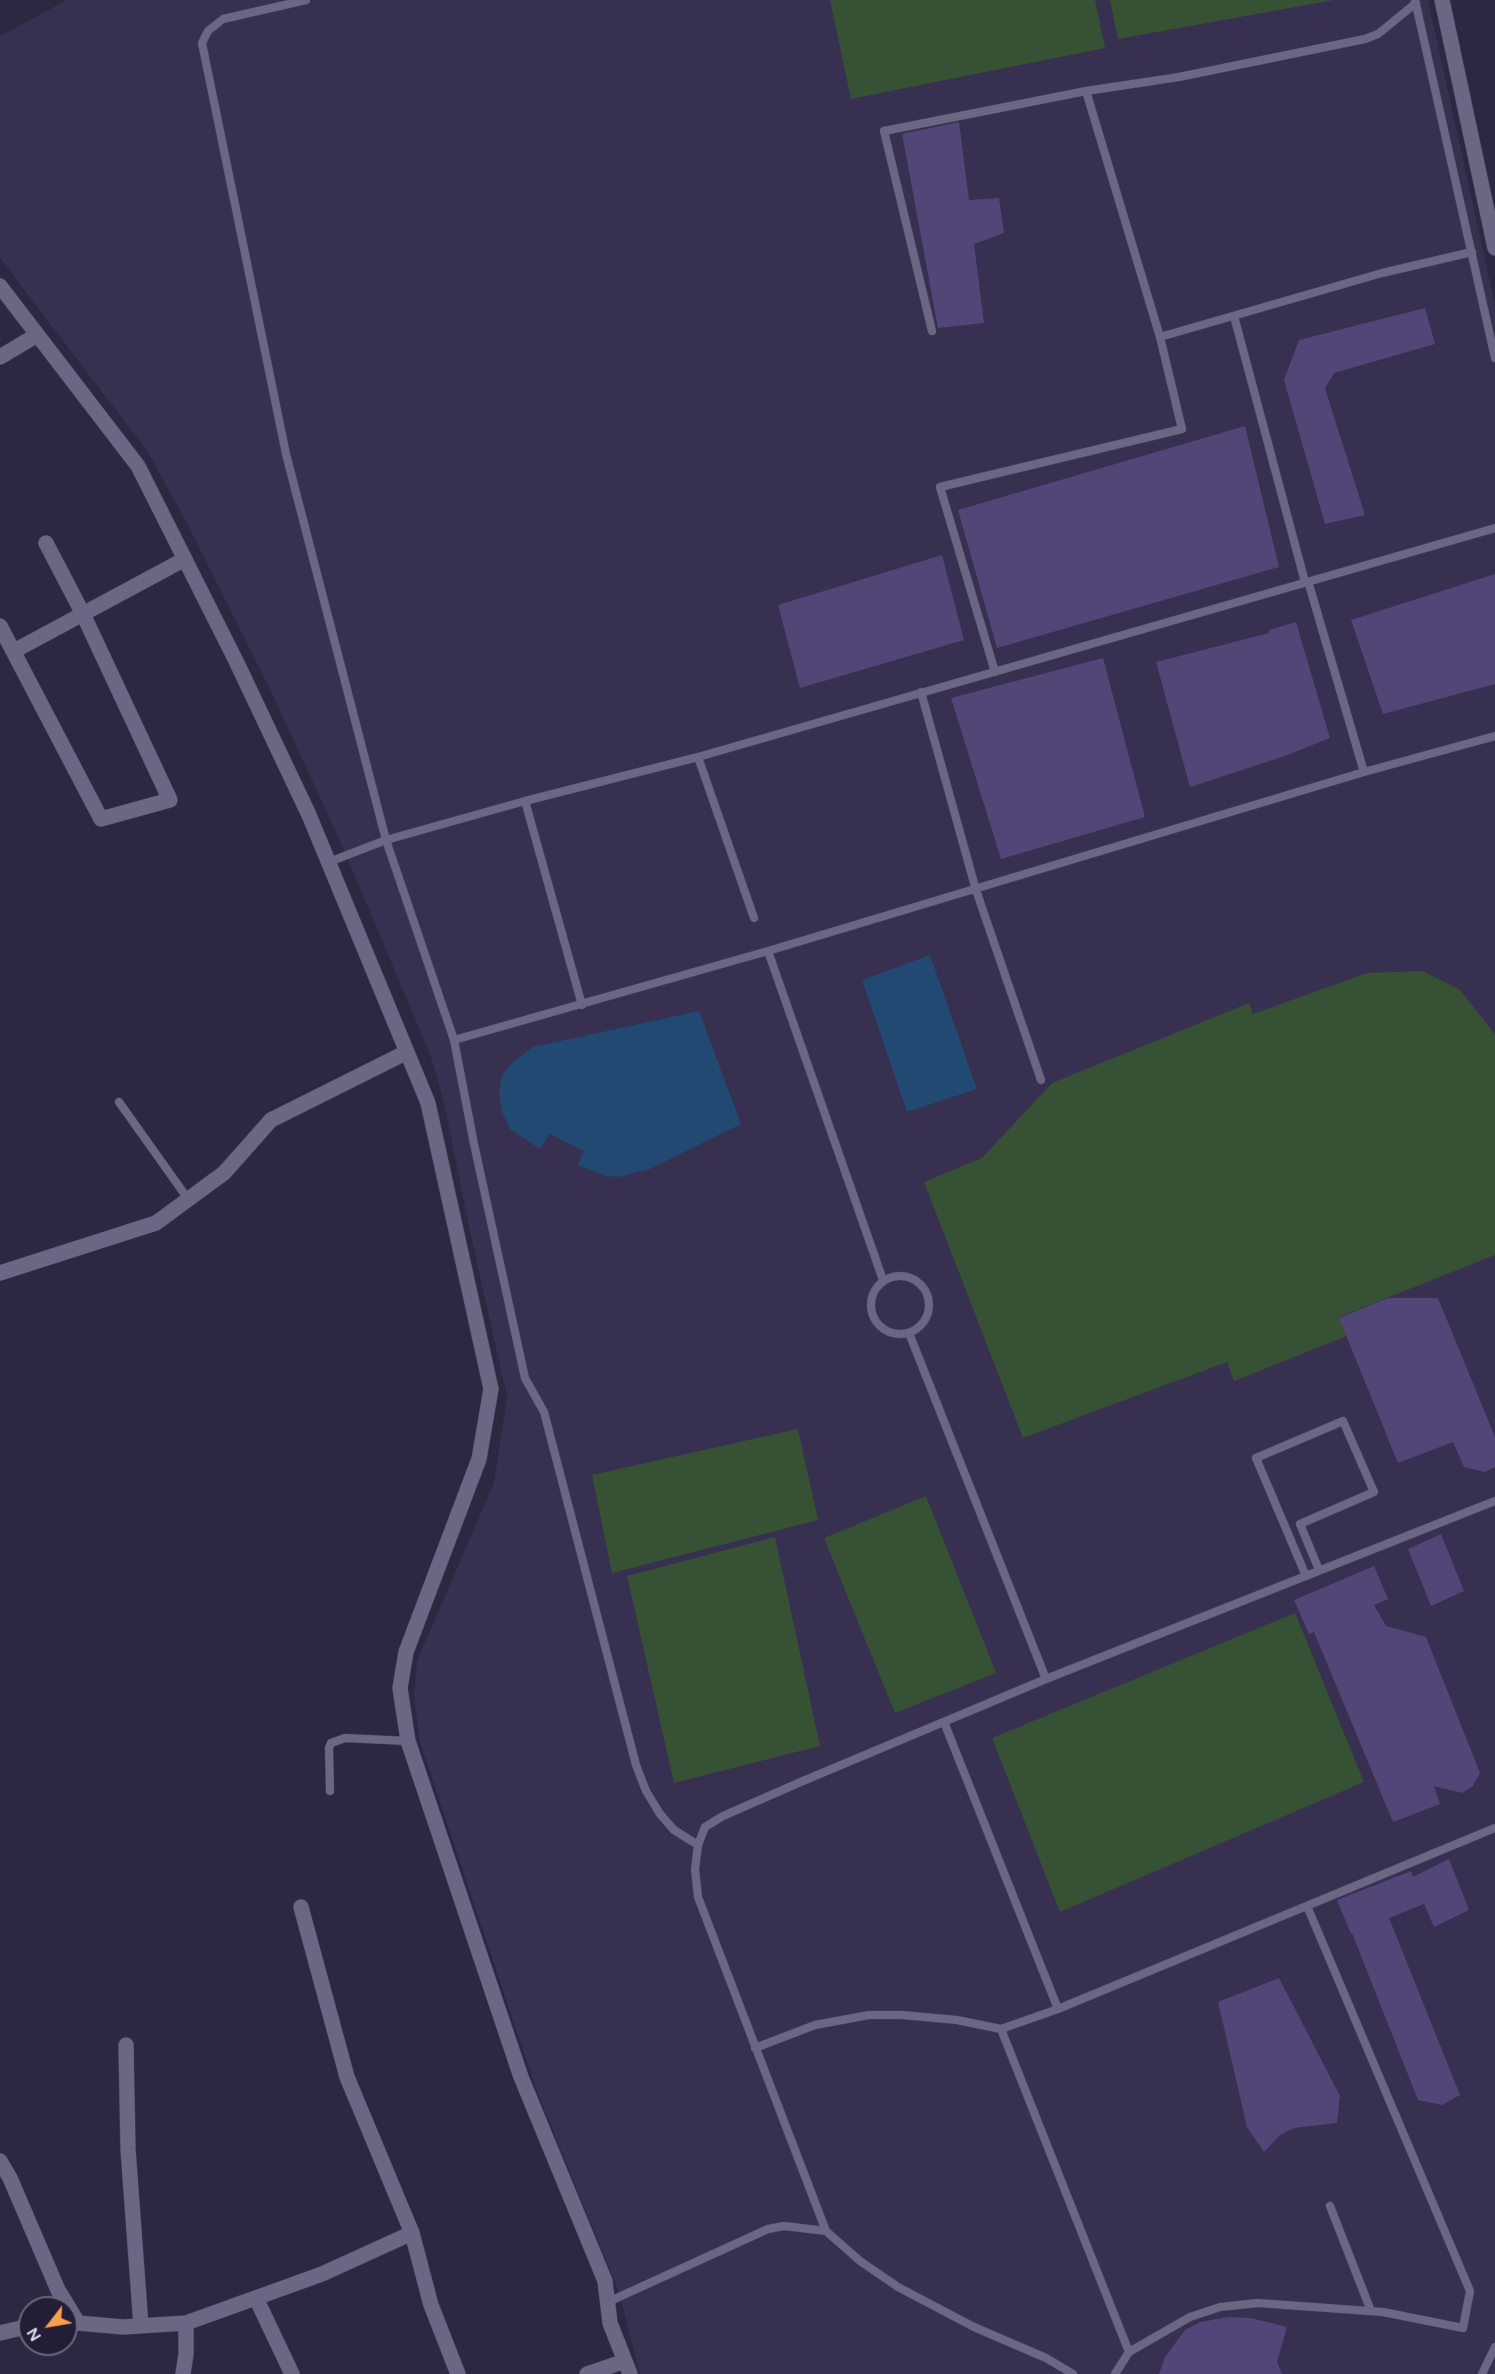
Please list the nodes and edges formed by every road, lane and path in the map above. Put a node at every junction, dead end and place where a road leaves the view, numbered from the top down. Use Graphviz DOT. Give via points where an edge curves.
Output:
graph roads {
  1 [pos="306,0"];
  2 [pos="1442,0"];
  3 [pos="1416,1"];
  4 [pos="1086,91"];
  5 [pos="1495,248"];
  6 [pos="1472,252"];
  7 [pos="0,286"];
  8 [pos="1234,316"];
  9 [pos="932,331"];
  10 [pos="37,335"];
  11 [pos="1160,337"];
  12 [pos="0,357"];
  13 [pos="1495,358"];
  14 [pos="1495,528"];
  15 [pos="46,543"];
  16 [pos="185,559"];
  17 [pos="1307,582"];
  18 [pos="82,614"];
  19 [pos="0,626"];
  20 [pos="14,651"];
  21 [pos="995,672"];
  22 [pos="921,692"];
  23 [pos="1495,736"];
  24 [pos="698,757"];
  25 [pos="1364,772"];
  26 [pos="525,801"];
  27 [pos="386,840"];
  28 [pos="329,862"];
  29 [pos="976,890"];
  30 [pos="754,918"];
  31 [pos="768,951"];
  32 [pos="582,1005"];
  33 [pos="454,1040"];
  34 [pos="407,1052"];
  35 [pos="1041,1080"];
  36 [pos="119,1102"];
  37 [pos="188,1199"];
  38 [pos="0,1273"];
  39 [pos="883,1280"];
  40 [pos="909,1333"];
  41 [pos="1495,1501"];
  42 [pos="1319,1570"];
  43 [pos="1306,1576"];
  44 [pos="1046,1679"];
  45 [pos="944,1722"];
  46 [pos="408,1741"];
  47 [pos="330,1791"];
  48 [pos="1495,1828"];
  49 [pos="698,1845"];
  50 [pos="1307,1906"];
  51 [pos="301,1907"];
  52 [pos="1058,2009"];
  53 [pos="1001,2029"];
  54 [pos="126,2045"];
  55 [pos="755,2048"];
  56 [pos="0,2162"];
  57 [pos="5,2181"];
  58 [pos="1330,2206"];
  59 [pos="826,2231"];
  60 [pos="412,2233"];
  61 [pos="61,2296"];
  62 [pos="256,2298"];
  63 [pos="608,2302"];
  64 [pos="1371,2311"];
  65 [pos="78,2323"];
  66 [pos="186,2323"];
  67 [pos="141,2326"];
  68 [pos="18,2329"];
  69 [pos="0,2333"];
  70 [pos="1495,2347"];
  71 [pos="1129,2352"];
  72 [pos="628,2367"];
  73 [pos="183,2374"];
  74 [pos="292,2374"];
  75 [pos="458,2374"];
  76 [pos="587,2374"];
  77 [pos="1073,2374"];
  78 [pos="1115,2374"];
  79 [pos="1482,2374"];
  1 -- 27 [label="lane" via="223,19 208,31 202,43 286,454"];
  2 -- 5 [label="street"];
  3 -- 4 [label="lane" via="1378,34 1365,39 1179,77"];
  3 -- 6 [label="lane"];
  4 -- 9 [label="lane" via="884,131"];
  4 -- 11 [label="lane"];
  6 -- 8 [label="lane" via="1382,273"];
  6 -- 13 [label="lane"];
  7 -- 10 [label="street"];
  8 -- 11 [label="lane"];
  8 -- 17 [label="lane"];
  10 -- 12 [label="street"];
  10 -- 16 [label="street" via="138,466"];
  11 -- 21 [label="lane" via="1182,429 940,487"];
  14 -- 17 [label="lane"];
  15 -- 18 [label="street"];
  16 -- 18 [label="street"];
  16 -- 28 [label="street"];
  17 -- 21 [label="lane"];
  17 -- 25 [label="lane"];
  18 -- 20 [label="street"];
  18 -- 20 [label="street" via="170,800 100,819"];
  19 -- 20 [label="street"];
  21 -- 22 [label="lane"];
  22 -- 24 [label="lane"];
  22 -- 29 [label="lane"];
  23 -- 25 [label="lane"];
  24 -- 26 [label="lane"];
  24 -- 30 [label="lane"];
  25 -- 29 [label="lane"];
  26 -- 27 [label="lane"];
  26 -- 32 [label="lane"];
  27 -- 28 [label="lane"];
  27 -- 33 [label="lane"];
  28 -- 34 [label="street"];
  29 -- 31 [label="lane"];
  29 -- 35 [label="lane"];
  31 -- 32 [label="lane"];
  31 -- 39 [label="lane"];
  32 -- 33 [label="lane"];
  33 -- 49 [label="lane" via="525,1378 544,1412 636,1765 660,1814 674,1830"];
  34 -- 37 [label="street" via="272,1120 224,1173"];
  34 -- 46 [label="street" via="428,1103 491,1389 479,1459 406,1653 399,1688"];
  36 -- 37 [label="lane"];
  37 -- 38 [label="street" via="156,1223"];
  39 -- 40 [label="lane" via="872,1295 871,1314 882,1329"];
  39 -- 40 [label="lane" via="902,1275 920,1283 926,1291 929,1301 925,1321"];
  40 -- 44 [label="lane"];
  41 -- 42 [label="lane"];
  42 -- 43 [label="lane"];
  42 -- 43 [label="lane" via="1300,1524 1374,1492 1343,1421 1256,1458"];
  43 -- 44 [label="lane"];
  44 -- 45 [label="lane"];
  45 -- 49 [label="lane" via="723,1816 705,1827"];
  45 -- 52 [label="lane"];
  46 -- 47 [label="lane" via="345,1738 331,1743"];
  46 -- 63 [label="street" via="522,2077 605,2281"];
  48 -- 50 [label="lane"];
  49 -- 55 [label="lane" via="698,1897"];
  50 -- 52 [label="lane"];
  50 -- 64 [label="lane" via="1470,2291 1463,2328"];
  51 -- 60 [label="street" via="347,2077"];
  52 -- 53 [label="lane"];
  53 -- 55 [label="lane" via="957,2020 869,2016 815,2025"];
  53 -- 71 [label="lane"];
  54 -- 67 [label="street" via="128,2149"];
  55 -- 59 [label="lane"];
  56 -- 57 [label="street"];
  57 -- 61 [label="street"];
  58 -- 64 [label="lane"];
  59 -- 63 [label="lane" via="793,2226 768,2229"];
  59 -- 77 [label="lane" via="898,2287"];
  60 -- 62 [label="street" via="322,2274"];
  60 -- 75 [label="street" via="431,2306"];
  62 -- 66 [label="street"];
  62 -- 74 [label="street"];
  63 -- 72 [label="street" via="610,2323"];
  64 -- 71 [label="lane" via="1258,2303 1220,2307 1190,2317"];
  65 -- 67 [label="street"];
  66 -- 67 [label="street"];
  66 -- 73 [label="street"];
  68 -- 69 [label="street"];
  70 -- 79 [label="lane"];
  71 -- 78 [label="lane"];
  72 -- 76 [label="street"];
}
